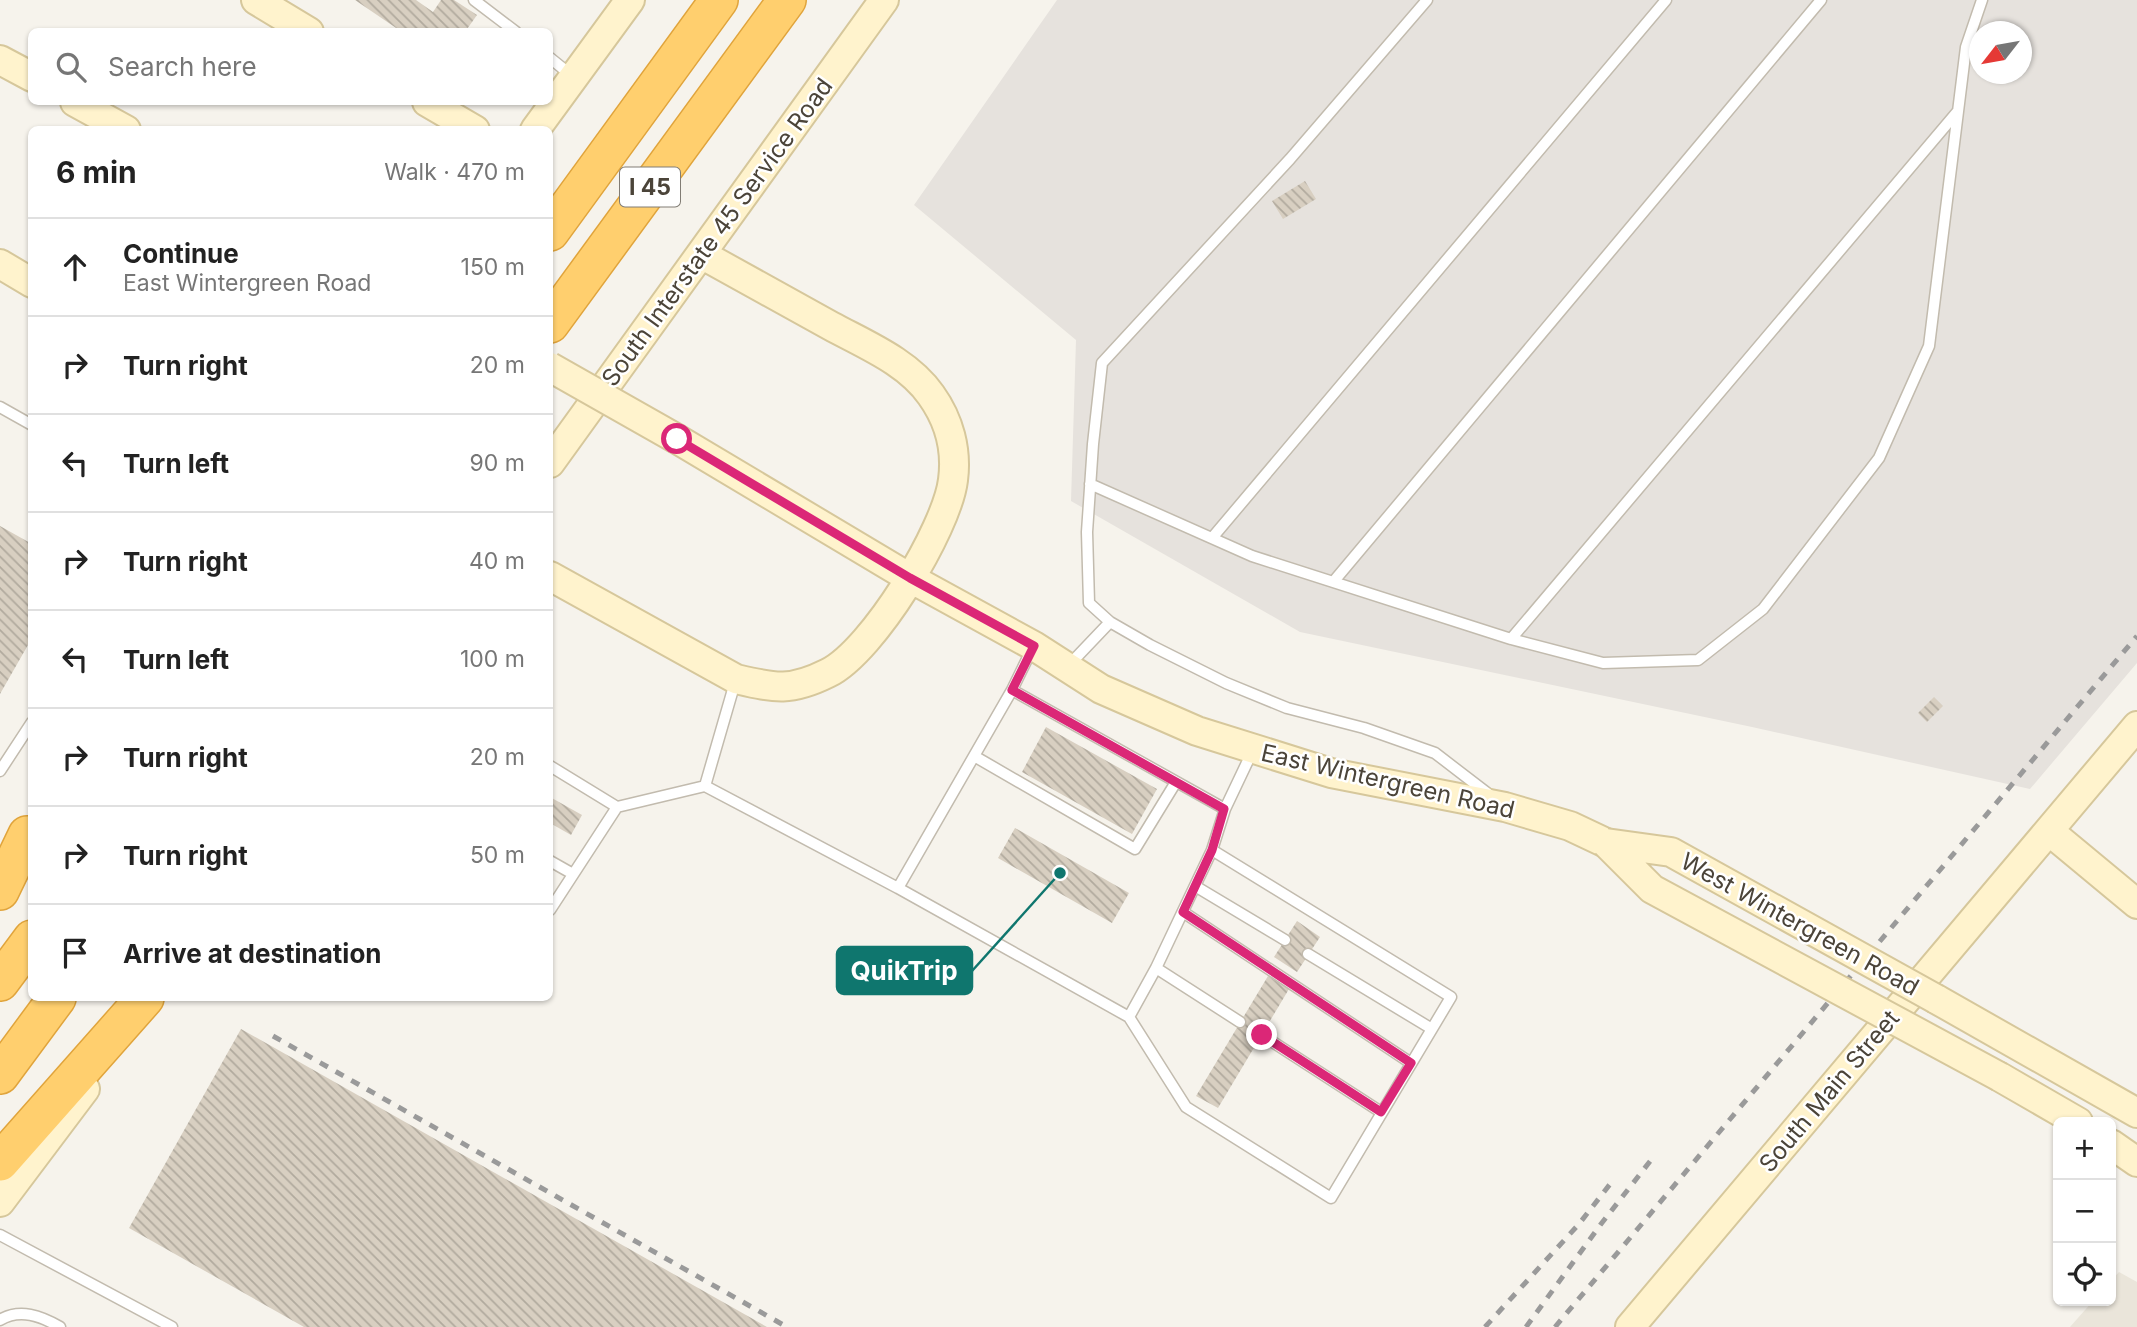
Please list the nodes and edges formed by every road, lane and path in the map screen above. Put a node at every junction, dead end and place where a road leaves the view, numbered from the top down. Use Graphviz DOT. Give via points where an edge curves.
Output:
graph roads {
  1 [pos="256,0"];
  2 [pos="474,0"];
  3 [pos="630,0"];
  4 [pos="719,0"];
  5 [pos="787,0"];
  6 [pos="814,0"];
  7 [pos="884,0"];
  8 [pos="1427,0"];
  9 [pos="1666,0"];
  10 [pos="1821,0"];
  11 [pos="1982,0"];
  12 [pos="302,28"];
  13 [pos="511,28"];
  14 [pos="751,49"];
  15 [pos="0,60"];
  16 [pos="553,60"];
  17 [pos="28,75"];
  18 [pos="574,77"];
  19 [pos="80,105"];
  20 [pos="432,105"];
  21 [pos="1958,111"];
  22 [pos="118,126"];
  23 [pos="468,126"];
  24 [pos="538,126"];
  25 [pos="553,228"];
  26 [pos="701,254"];
  27 [pos="0,264"];
  28 [pos="28,281"];
  29 [pos="553,320"];
  30 [pos="553,369"];
  31 [pos="0,407"];
  32 [pos="28,423"];
  33 [pos="553,459"];
  34 [pos="1090,484"];
  35 [pos="1212,538"];
  36 [pos="553,578"];
  37 [pos="910,578"];
  38 [pos="1334,582"];
  39 [pos="1110,622"];
  40 [pos="1511,639"];
  41 [pos="1034,646"];
  42 [pos="1067,667"];
  43 [pos="736,680"];
  44 [pos="1012,690"];
  45 [pos="2137,726"];
  46 [pos="28,728"];
  47 [pos="1253,750"];
  48 [pos="974,756"];
  49 [pos="553,768"];
  50 [pos="0,771"];
  51 [pos="1176,782"];
  52 [pos="705,786"];
  53 [pos="617,807"];
  54 [pos="1505,807"];
  55 [pos="1224,809"];
  56 [pos="2049,831"];
  57 [pos="28,833"];
  58 [pos="28,834"];
  59 [pos="1606,844"];
  60 [pos="1212,850"];
  61 [pos="553,863"];
  62 [pos="0,870"];
  63 [pos="573,874"];
  64 [pos="1195,886"];
  65 [pos="898,888"];
  66 [pos="0,891"];
  67 [pos="2137,904"];
  68 [pos="553,905"];
  69 [pos="1183,912"];
  70 [pos="1285,940"];
  71 [pos="28,944"];
  72 [pos="1308,954"];
  73 [pos="1156,968"];
  74 [pos="0,982"];
  75 [pos="55,1001"];
  76 [pos="142,1001"];
  77 [pos="152,1001"];
  78 [pos="1129,1017"];
  79 [pos="1240,1022"];
  80 [pos="1432,1029"];
  81 [pos="1262,1035"];
  82 [pos="1411,1063"];
  83 [pos="0,1075"];
  84 [pos="1381,1112"];
  85 [pos="2137,1113"];
  86 [pos="2069,1117"];
  87 [pos="2116,1147"];
  88 [pos="0,1162"];
  89 [pos="2137,1162"];
  90 [pos="0,1202"];
  91 [pos="0,1235"];
  92 [pos="0,1320"];
  93 [pos="60,1327"];
  94 [pos="172,1327"];
  95 [pos="1630,1327"];
  1 -- 12 [label="main road"];
  2 -- 13 [label="lane"];
  3 -- 18 [label="main road"];
  4 -- 25 [label="highway, I 45"];
  5 -- 14 [label="highway, I 45"];
  6 -- 14 [label="highway"];
  7 -- 26 [label="main road, South Interstate 45 Service Road"];
  8 -- 34 [label="lane" via="1290,159 1102,363"];
  9 -- 35 [label="lane"];
  10 -- 38 [label="lane"];
  11 -- 21 [label="lane" via="1966,47"];
  14 -- 29 [label="highway, I 45"];
  15 -- 17 [label="main road"];
  16 -- 18 [label="lane"];
  18 -- 24 [label="main road"];
  19 -- 22 [label="main road"];
  20 -- 23 [label="main road"];
  21 -- 40 [label="lane"];
  21 -- 40 [label="lane" via="1929,346 1879,458 1763,609 1698,660 1603,663"];
  26 -- 33 [label="main road, South Interstate 45 Service Road"];
  26 -- 37 [label="main road" via="890,359 931,395 953,445 953,481 943,515"];
  27 -- 28 [label="main road"];
  30 -- 37 [label="main road, East Wintergreen Road, bridge"];
  31 -- 32 [label="lane"];
  34 -- 35 [label="lane"];
  34 -- 39 [label="lane" via="1089,603"];
  35 -- 38 [label="lane"];
  36 -- 43 [label="main road"];
  37 -- 41 [label="main road, East Wintergreen Road"];
  37 -- 43 [label="main road" via="884,619 852,657 831,672 788,687"];
  38 -- 40 [label="lane"];
  39 -- 42 [label="lane"];
  39 -- 54 [label="lane" via="1150,646 1287,708 1435,753"];
  41 -- 42 [label="main road, East Wintergreen Road"];
  41 -- 44 [label="lane"];
  42 -- 47 [label="main road, East Wintergreen Road" via="1101,689"];
  43 -- 52 [label="lane"];
  44 -- 48 [label="lane"];
  44 -- 51 [label="lane"];
  45 -- 56 [label="main road, South Main Street"];
  46 -- 50 [label="lane"];
  47 -- 54 [label="main road, East Wintergreen Road" via="1331,773"];
  47 -- 55 [label="lane"];
  48 -- 51 [label="lane" via="1135,849"];
  48 -- 65 [label="lane"];
  49 -- 53 [label="lane"];
  51 -- 55 [label="lane"];
  52 -- 53 [label="lane"];
  52 -- 65 [label="lane"];
  53 -- 63 [label="lane"];
  54 -- 59 [label="main road, East Wintergreen Road" via="1570,826"];
  55 -- 60 [label="lane"];
  56 -- 67 [label="main road"];
  56 -- 95 [label="main road, South Main Street"];
  57 -- 62 [label="main road"];
  58 -- 66 [label="highway"];
  59 -- 85 [label="main road, West Wintergreen Road, bridge" via="1671,852"];
  59 -- 86 [label="main road, West Wintergreen Road, bridge" via="1652,889"];
  60 -- 64 [label="lane"];
  60 -- 80 [label="lane" via="1451,997"];
  61 -- 63 [label="lane"];
  63 -- 68 [label="lane"];
  64 -- 69 [label="lane"];
  64 -- 70 [label="lane"];
  65 -- 78 [label="lane"];
  69 -- 73 [label="lane"];
  69 -- 82 [label="lane"];
  71 -- 74 [label="highway"];
  72 -- 80 [label="lane"];
  73 -- 78 [label="lane"];
  73 -- 79 [label="lane"];
  75 -- 83 [label="highway"];
  76 -- 88 [label="highway"];
  77 -- 90 [label="main road"];
  78 -- 84 [label="lane" via="1186,1107 1331,1198"];
  80 -- 82 [label="lane"];
  81 -- 84 [label="lane"];
  82 -- 84 [label="lane"];
  87 -- 89 [label="main road"];
  91 -- 94 [label="lane"];
  92 -- 93 [label="lane" via="23,1313"];
}
